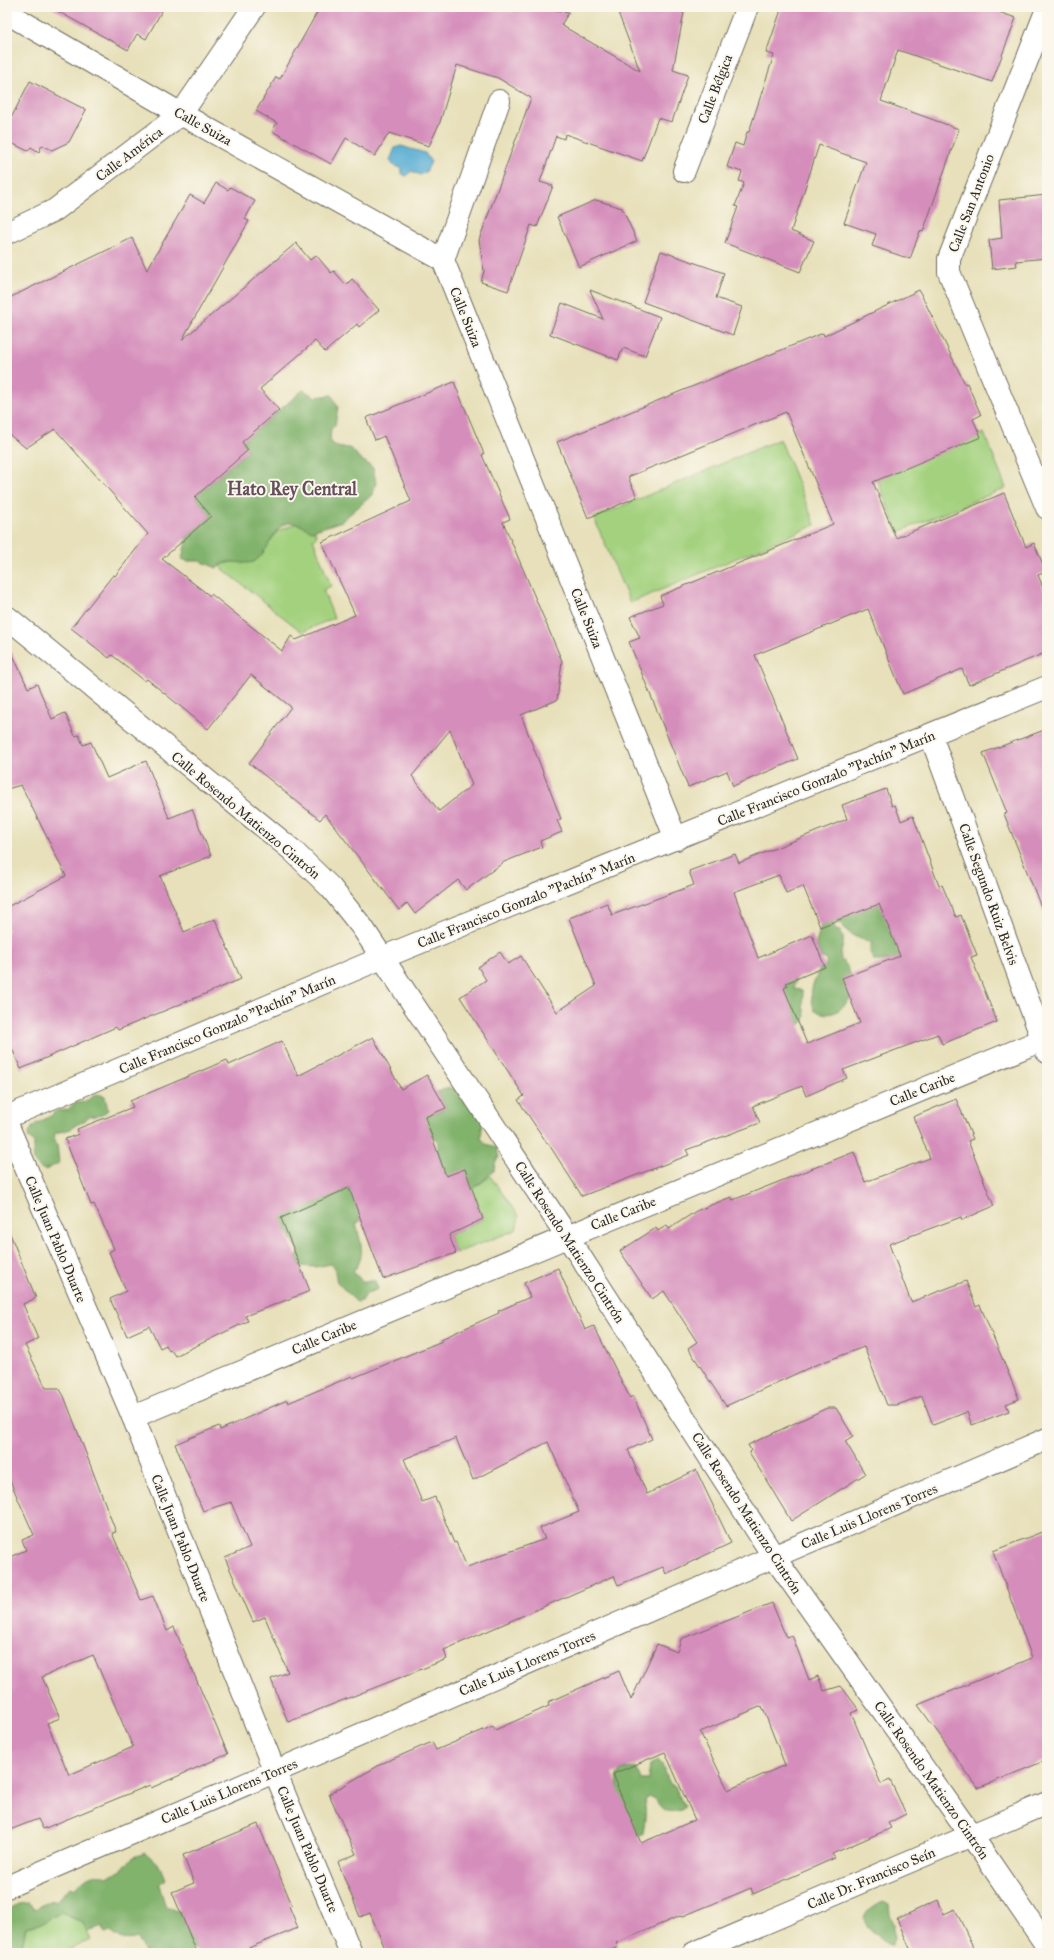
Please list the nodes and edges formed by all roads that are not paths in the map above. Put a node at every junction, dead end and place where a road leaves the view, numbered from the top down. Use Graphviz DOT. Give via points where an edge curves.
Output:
graph roads {
  1 [pos="254,7"];
  2 [pos="747,7"];
  3 [pos="1047,9"];
  4 [pos="7,14"];
  5 [pos="499,101"];
  6 [pos="181,114"];
  7 [pos="684,171"];
  8 [pos="7,233"];
  9 [pos="442,260"];
  10 [pos="1047,508"];
  11 [pos="7,617"];
  12 [pos="1047,687"];
  13 [pos="931,736"];
  14 [pos="676,839"];
  15 [pos="384,957"];
  16 [pos="1045,1043"];
  17 [pos="7,1117"];
  18 [pos="7,1124"];
  19 [pos="567,1236"];
  20 [pos="133,1417"];
  21 [pos="1047,1439"];
  22 [pos="774,1557"];
  23 [pos="275,1772"];
  24 [pos="1047,1803"];
  25 [pos="971,1835"];
  26 [pos="7,1887"];
  27 [pos="1047,1946"];
  28 [pos="351,1953"];
  29 [pos="694,1953"];
  1 -- 6 [label="street, Calle América"];
  2 -- 7 [label="street, Calle Bélgica"];
  3 -- 10 [label="street, Calle San Antonio" via="949,259 949,272"];
  4 -- 6 [label="street, Calle Suiza"];
  5 -- 9 [label="street"];
  6 -- 8 [label="street, Calle América" via="55,210"];
  6 -- 9 [label="street, Calle Suiza"];
  9 -- 14 [label="street, Calle Suiza"];
  11 -- 15 [label="street, Calle Rosendo Matienzo Cintrón" via="292,850 331,888"];
  12 -- 13 [label="street, Calle Francisco Gonzalo \"Pachín\" Marín"];
  13 -- 14 [label="street, Calle Francisco Gonzalo \"Pachín\" Marín"];
  13 -- 16 [label="street, Calle Segundo Ruiz Belvis"];
  14 -- 15 [label="street, Calle Francisco Gonzalo \"Pachín\" Marín"];
  15 -- 17 [label="street, Calle Francisco Gonzalo \"Pachín\" Marín"];
  15 -- 19 [label="street, Calle Rosendo Matienzo Cintrón"];
  16 -- 19 [label="street, Calle Caribe"];
  18 -- 20 [label="street, Calle Juan Pablo Duarte"];
  19 -- 20 [label="street, Calle Caribe"];
  19 -- 22 [label="street, Calle Rosendo Matienzo Cintrón"];
  20 -- 23 [label="street, Calle Juan Pablo Duarte"];
  21 -- 22 [label="street, Calle Luis Llorens Torres"];
  22 -- 23 [label="street, Calle Luis Llorens Torres"];
  22 -- 25 [label="street, Calle Rosendo Matienzo Cintrón"];
  23 -- 26 [label="street, Calle Luis Llorens Torres"];
  23 -- 28 [label="street, Calle Juan Pablo Duarte"];
  24 -- 25 [label="street, Calle Dr. Francisco Seín"];
  25 -- 27 [label="street, Calle Rosendo Matienzo Cintrón"];
  25 -- 29 [label="street, Calle Dr. Francisco Seín"];
}
